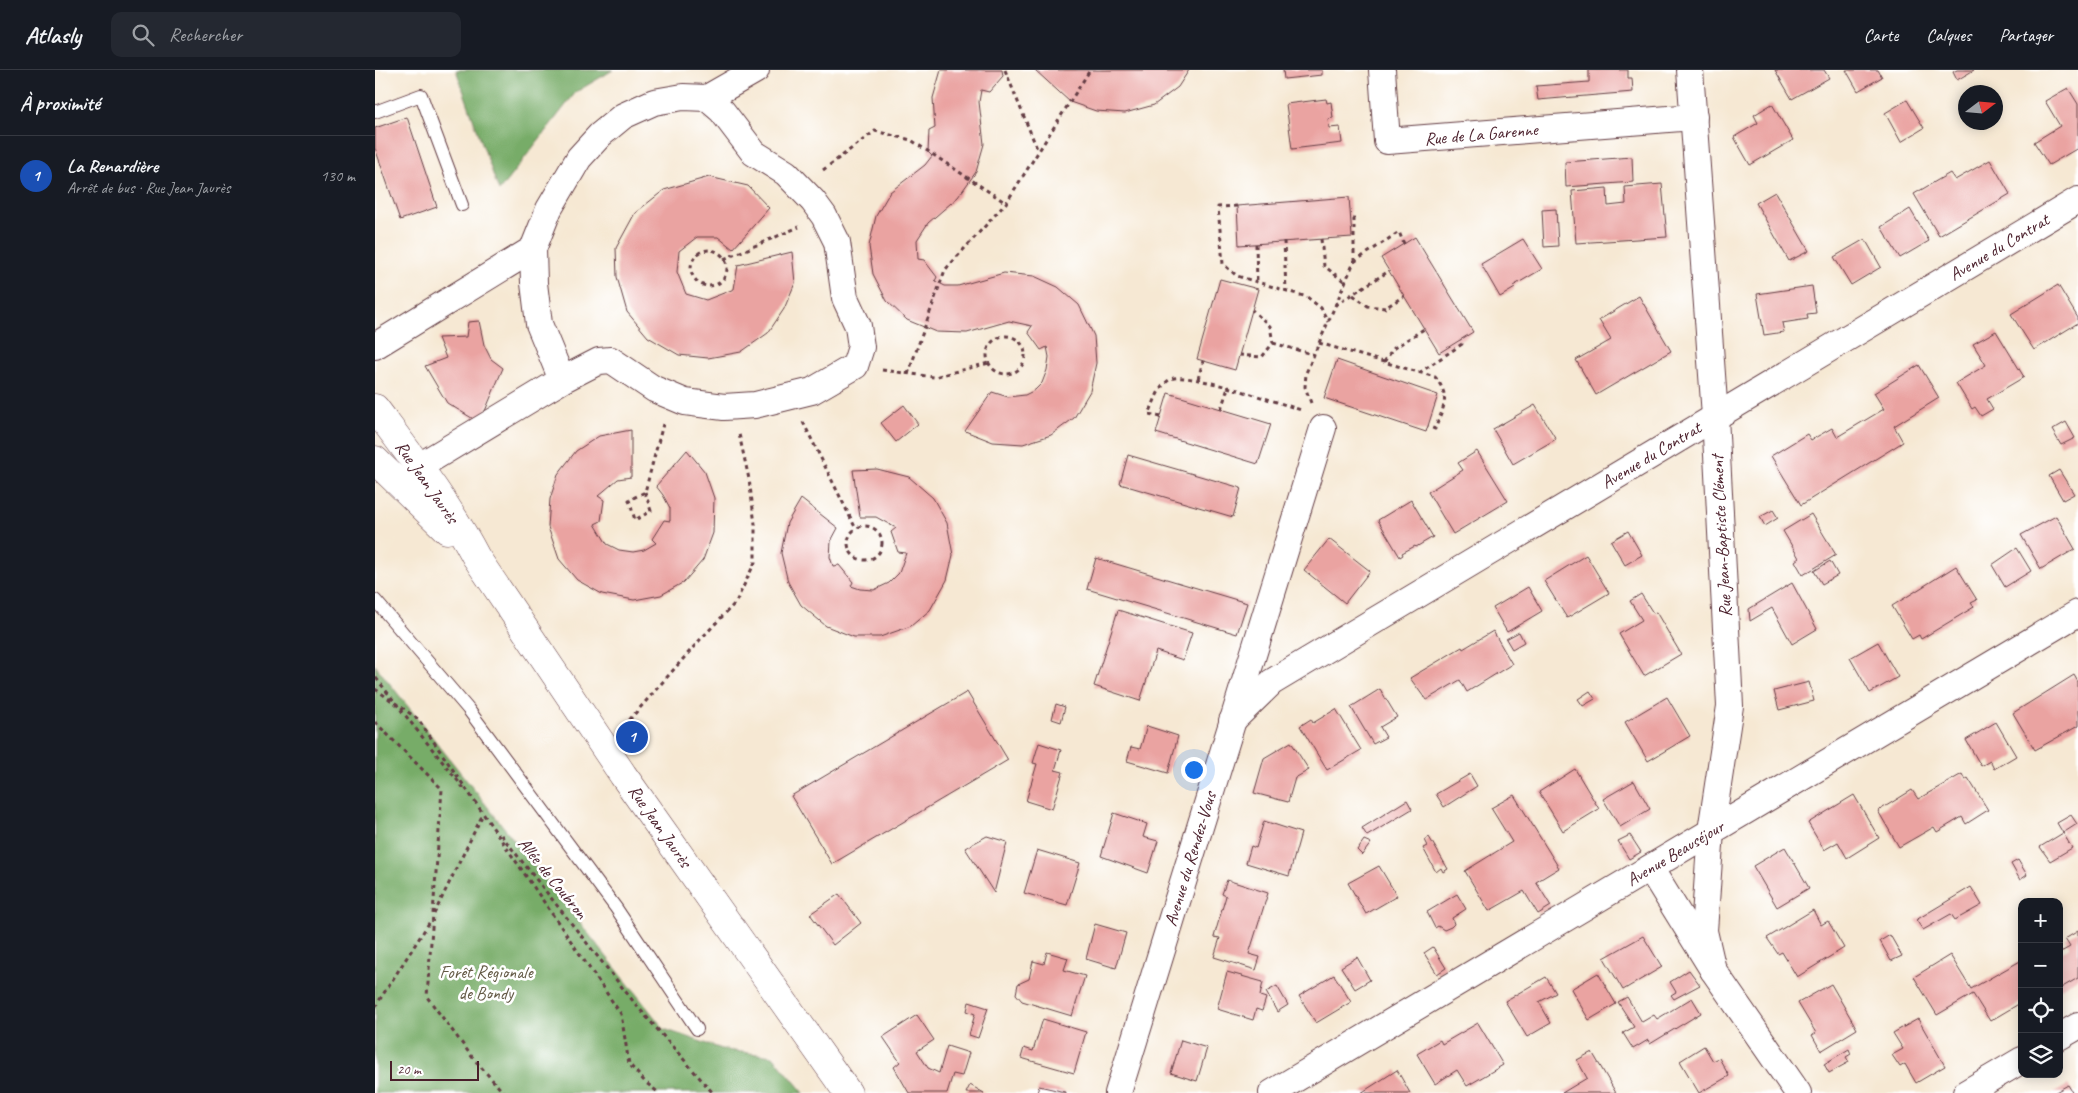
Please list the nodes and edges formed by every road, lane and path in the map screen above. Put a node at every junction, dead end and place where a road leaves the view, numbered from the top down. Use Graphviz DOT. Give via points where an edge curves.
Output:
graph roads {
  1 [pos="756,70"];
  2 [pos="1005,70"];
  3 [pos="1090,70"];
  4 [pos="1382,70"];
  5 [pos="1690,70"];
  6 [pos="707,98"];
  7 [pos="375,112"];
  8 [pos="1694,117"];
  9 [pos="1038,152"];
  10 [pos="801,187"];
  11 [pos="2078,200"];
  12 [pos="1006,203"];
  13 [pos="462,204"];
  14 [pos="1237,206"];
  15 [pos="824,216"];
  16 [pos="1350,218"];
  17 [pos="1321,239"];
  18 [pos="1283,241"];
  19 [pos="1256,244"];
  20 [pos="1405,244"];
  21 [pos="533,249"];
  22 [pos="724,260"];
  23 [pos="1354,262"];
  24 [pos="1389,271"];
  25 [pos="1257,282"];
  26 [pos="1345,282"];
  27 [pos="1286,291"];
  28 [pos="1353,295"];
  29 [pos="1404,296"];
  30 [pos="1335,305"];
  31 [pos="1252,310"];
  32 [pos="1328,322"];
  33 [pos="1424,329"];
  34 [pos="1460,340"];
  35 [pos="1273,343"];
  36 [pos="1319,343"];
  37 [pos="375,346"];
  38 [pos="1239,355"];
  39 [pos="1315,355"];
  40 [pos="1203,361"];
  41 [pos="1384,362"];
  42 [pos="989,363"];
  43 [pos="855,366"];
  44 [pos="1419,373"];
  45 [pos="908,374"];
  46 [pos="1197,379"];
  47 [pos="562,380"];
  48 [pos="1228,388"];
  49 [pos="671,397"];
  50 [pos="791,397"];
  51 [pos="733,406"];
  52 [pos="375,408"];
  53 [pos="1221,409"];
  54 [pos="1715,416"];
  55 [pos="1161,417"];
  56 [pos="1319,421"];
  57 [pos="1428,426"];
  58 [pos="378,464"];
  59 [pos="419,467"];
  60 [pos="645,492"];
  61 [pos="856,529"];
  62 [pos="475,557"];
  63 [pos="375,600"];
  64 [pos="2078,613"];
  65 [pos="375,678"];
  66 [pos="375,689"];
  67 [pos="1232,721"];
  68 [pos="375,722"];
  69 [pos="605,747"];
  70 [pos="483,814"];
  71 [pos="1711,831"];
  72 [pos="1650,868"];
  73 [pos="433,917"];
  74 [pos="1713,970"];
  75 [pos="375,1007"];
  76 [pos="2078,1026"];
  77 [pos="697,1029"];
  78 [pos="2063,1035"];
  79 [pos="2018,1062"];
  80 [pos="503,1093"];
  81 [pos="659,1093"];
  82 [pos="713,1093"];
  83 [pos="848,1093"];
  84 [pos="1118,1093"];
  85 [pos="1272,1093"];
  86 [pos="1798,1093"];
  87 [pos="1965,1093"];
  1 -- 6 [label="street"];
  2 -- 9 [label="path"];
  3 -- 9 [label="path"];
  4 -- 8 [label="street, Rue de La Garenne" via="1387,141"];
  5 -- 8 [label="street, Rue Jean-Baptiste Clément"];
  6 -- 10 [label="street" via="723,111 754,153 786,173"];
  6 -- 21 [label="street" via="683,97 655,102 623,116 600,135 579,158 564,182"];
  7 -- 13 [label="lane" via="421,95"];
  8 -- 54 [label="street, Rue Jean-Baptiste Clément"];
  9 -- 12 [label="path"];
  10 -- 12 [label="path" via="875,131 911,140"];
  10 -- 15 [label="street"];
  11 -- 54 [label="street, Avenue du Contrat"];
  12 -- 45 [label="path" via="945,270"];
  14 -- 25 [label="path" via="1218,208 1223,264 1237,276"];
  15 -- 22 [label="path"];
  15 -- 43 [label="street" via="837,242 845,298 858,326 861,346"];
  16 -- 23 [label="path" via="1354,219"];
  17 -- 26 [label="path" via="1324,266"];
  18 -- 27 [label="path"];
  19 -- 25 [label="path"];
  20 -- 23 [label="path" via="1399,232"];
  21 -- 37 [label="street"];
  21 -- 47 [label="street" via="539,324"];
  22 -- 22 [label="path" via="717,252 700,252 691,266 693,278 703,285 715,285 725,277"];
  23 -- 26 [label="path"];
  24 -- 28 [label="path"];
  25 -- 27 [label="path"];
  26 -- 30 [label="path"];
  27 -- 32 [label="path" via="1307,297 1321,308"];
  28 -- 29 [label="path" via="1368,306 1385,308"];
  28 -- 30 [label="path"];
  30 -- 32 [label="path"];
  31 -- 35 [label="path" via="1270,326"];
  32 -- 36 [label="path"];
  33 -- 41 [label="path" via="1394,348"];
  34 -- 44 [label="path" via="1462,344"];
  35 -- 38 [label="path" via="1262,357"];
  35 -- 39 [label="path"];
  36 -- 39 [label="path"];
  36 -- 41 [label="path"];
  39 -- 56 [label="path" via="1306,373 1305,387"];
  40 -- 46 [label="path"];
  41 -- 44 [label="path"];
  42 -- 42 [label="path" via="1002,374 1014,372 1025,358 1022,346 1013,338 1000,338 990,345"];
  42 -- 45 [label="path" via="934,377"];
  43 -- 45 [label="path"];
  43 -- 50 [label="street" via="812,391"];
  44 -- 57 [label="path" via="1435,377 1446,400 1435,429"];
  46 -- 48 [label="path"];
  46 -- 55 [label="path" via="1173,378 1161,386 1149,414"];
  47 -- 49 [label="street" via="599,361 611,360"];
  47 -- 59 [label="street"];
  48 -- 53 [label="path"];
  48 -- 56 [label="path"];
  49 -- 51 [label="street" via="685,402"];
  49 -- 60 [label="path"];
  50 -- 51 [label="street"];
  50 -- 61 [label="path"];
  51 -- 69 [label="path" via="749,479 755,524 755,562 736,602"];
  52 -- 59 [label="street, Rue Jean Jaurès"];
  54 -- 67 [label="street, Avenue du Contrat" via="1272,682"];
  54 -- 71 [label="street, Rue Jean-Baptiste Clément" via="1730,706"];
  56 -- 67 [label="street, Avenue du Rendez-Vous"];
  58 -- 59 [label="lane"];
  58 -- 62 [label="street, Rue Jean Jaurès"];
  59 -- 62 [label="street, Rue Jean Jaurès"];
  60 -- 60 [label="path" via="629,500 635,520 651,511"];
  61 -- 61 [label="path" via="848,542 851,553 865,560 876,556 881,546 880,536 867,526"];
  62 -- 69 [label="street, Rue Jean Jaurès"];
  63 -- 77 [label="lane" via="468,709 616,908"];
  64 -- 71 [label="street, Avenue Beauséjour"];
  65 -- 70 [label="path, Allée de Coubron, bridge"];
  66 -- 70 [label="path" via="418,719"];
  67 -- 84 [label="street, Avenue du Rendez-Vous"];
  68 -- 73 [label="path" via="441,790"];
  69 -- 83 [label="street, Rue Jean Jaurès"];
  70 -- 73 [label="path"];
  70 -- 81 [label="path" via="621,1014 629,1064"];
  70 -- 82 [label="path, Allée de Coubron" via="637,1006"];
  71 -- 72 [label="street, Avenue Beauséjour"];
  71 -- 74 [label="street, Rue Jean-Baptiste Clément" via="1704,931"];
  72 -- 74 [label="street, Rue Jean-Baptiste Clément"];
  72 -- 85 [label="street, Avenue Beauséjour"];
  73 -- 75 [label="path"];
  73 -- 80 [label="path" via="427,997"];
  74 -- 86 [label="street, Rue Jean-Baptiste Clément"];
  76 -- 78 [label="street"];
  79 -- 87 [label="street"];
}
